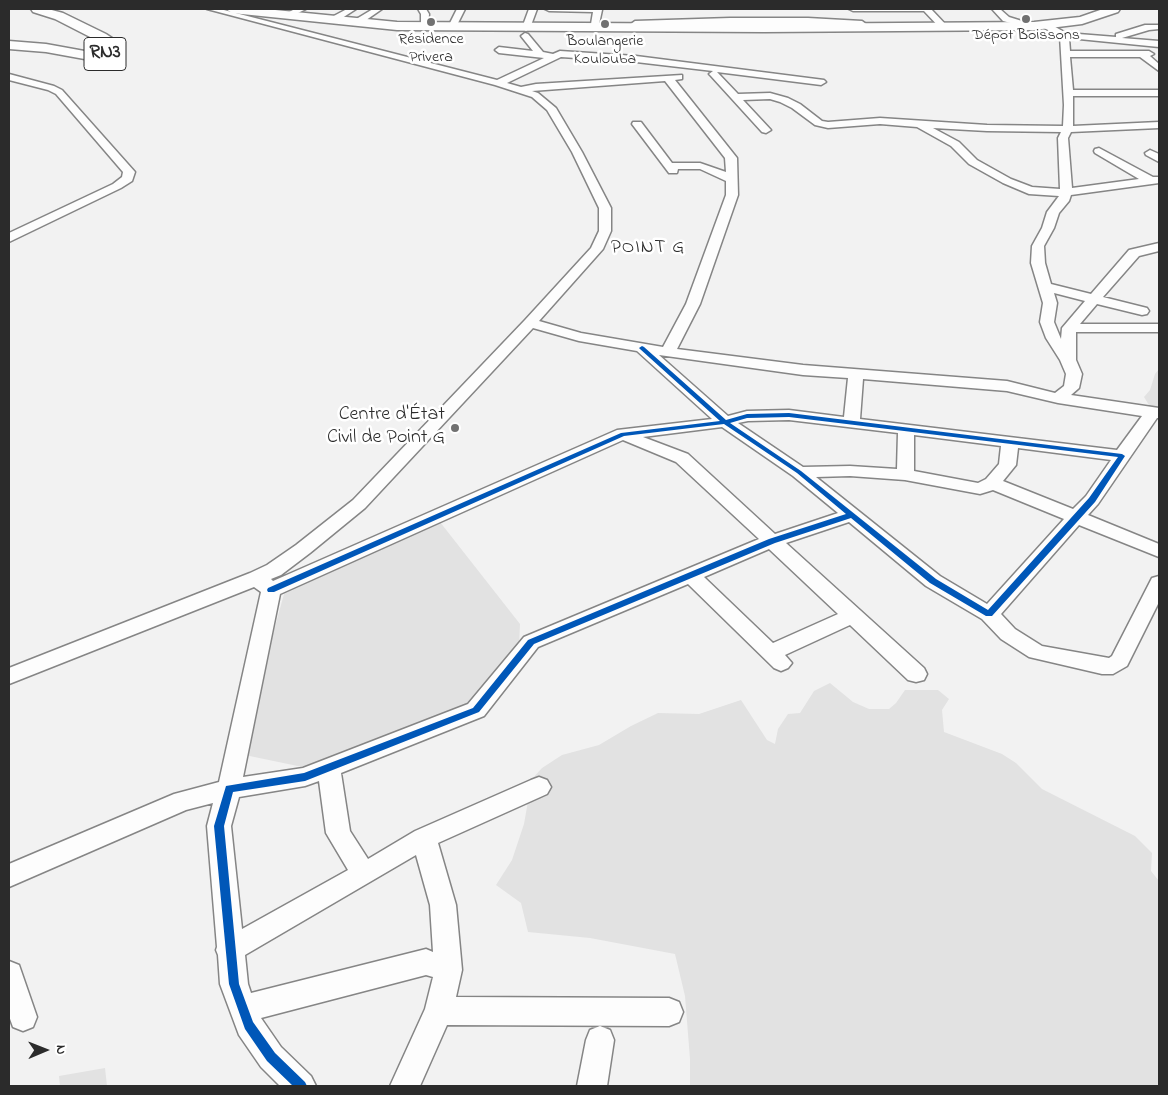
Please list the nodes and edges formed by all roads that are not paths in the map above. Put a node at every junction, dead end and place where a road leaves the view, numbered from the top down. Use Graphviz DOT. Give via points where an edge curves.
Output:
graph roads {
  1 [pos="38,9"];
  2 [pos="211,9"];
  3 [pos="302,9"];
  4 [pos="352,9"];
  5 [pos="378,9"];
  6 [pos="422,9"];
  7 [pos="460,9"];
  8 [pos="533,9"];
  9 [pos="549,9"];
  10 [pos="724,9"];
  11 [pos="804,9"];
  12 [pos="853,9"];
  13 [pos="926,9"];
  14 [pos="996,9"];
  15 [pos="1114,9"];
  16 [pos="683,10"];
  17 [pos="240,11"];
  18 [pos="287,15"];
  19 [pos="333,20"];
  20 [pos="356,23"];
  21 [pos="689,23"];
  22 [pos="595,24"];
  23 [pos="734,24"];
  24 [pos="810,25"];
  25 [pos="425,26"];
  26 [pos="944,26"];
  27 [pos="1041,26"];
  28 [pos="452,27"];
  29 [pos="1159,27"];
  30 [pos="526,29"];
  31 [pos="1064,35"];
  32 [pos="1105,38"];
  33 [pos="1159,44"];
  34 [pos="9,46"];
  35 [pos="499,50"];
  36 [pos="540,54"];
  37 [pos="1066,54"];
  38 [pos="1142,54"];
  39 [pos="1159,54"];
  40 [pos="553,56"];
  41 [pos="1159,68"];
  42 [pos="734,71"];
  43 [pos="714,74"];
  44 [pos="9,77"];
  45 [pos="668,78"];
  46 [pos="821,82"];
  47 [pos="498,83"];
  48 [pos="522,90"];
  49 [pos="1068,93"];
  50 [pos="736,97"];
  51 [pos="1158,98"];
  52 [pos="918,123"];
  53 [pos="637,124"];
  54 [pos="1159,125"];
  55 [pos="1068,127"];
  56 [pos="766,130"];
  57 [pos="1099,151"];
  58 [pos="671,168"];
  59 [pos="732,179"];
  60 [pos="1155,181"];
  61 [pos="1066,192"];
  62 [pos="9,238"];
  63 [pos="1159,247"];
  64 [pos="1047,287"];
  65 [pos="1096,298"];
  66 [pos="1142,310"];
  67 [pos="530,323"];
  68 [pos="1069,328"];
  69 [pos="1159,328"];
  70 [pos="642,348"];
  71 [pos="668,352"];
  72 [pos="1068,360"];
  73 [pos="856,374"];
  74 [pos="1058,398"];
  75 [pos="1156,412"];
  76 [pos="725,422"];
  77 [pos="852,423"];
  78 [pos="906,429"];
  79 [pos="623,434"];
  80 [pos="1010,443"];
  81 [pos="1122,456"];
  82 [pos="799,472"];
  83 [pos="905,475"];
  84 [pos="992,483"];
  85 [pos="852,514"];
  86 [pos="1076,518"];
  87 [pos="772,541"];
  88 [pos="1159,551"];
  89 [pos="691,575"];
  90 [pos="1159,583"];
  91 [pos="264,584"];
  92 [pos="989,614"];
  93 [pos="854,615"];
  94 [pos="916,674"];
  95 [pos="9,676"];
  96 [pos="329,768"];
  97 [pos="539,786"];
  98 [pos="229,789"];
  99 [pos="424,838"];
  100 [pos="364,874"];
  101 [pos="9,876"];
  102 [pos="230,950"];
  103 [pos="448,970"];
  104 [pos="9,974"];
  105 [pos="243,1009"];
  106 [pos="439,1012"];
  107 [pos="669,1012"];
  108 [pos="22,1017"];
  109 [pos="600,1040"];
  110 [pos="300,1086"];
  111 [pos="405,1086"];
  112 [pos="592,1086"];
  1 -- 34 [label="highway, RN3" via="101,36 113,50 90,56 46,48"];
  2 -- 17 [label="street"];
  3 -- 18 [label="street"];
  4 -- 19 [label="street"];
  5 -- 20 [label="street"];
  6 -- 25 [label="street"];
  7 -- 28 [label="street"];
  8 -- 30 [label="street"];
  9 -- 22 [label="street" via="598,10"];
  10 -- 23 [label="street"];
  11 -- 24 [label="street"];
  12 -- 13 [label="street"];
  13 -- 26 [label="street"];
  14 -- 27 [label="street" via="1006,20"];
  15 -- 27 [label="highway" via="1093,17"];
  16 -- 21 [label="street"];
  17 -- 18 [label="highway"];
  17 -- 47 [label="street"];
  18 -- 19 [label="highway"];
  19 -- 20 [label="highway"];
  20 -- 25 [label="highway"];
  21 -- 22 [label="street" via="643,19"];
  21 -- 23 [label="street"];
  22 -- 30 [label="street"];
  23 -- 24 [label="highway"];
  23 -- 30 [label="highway"];
  24 -- 26 [label="highway"];
  25 -- 28 [label="highway"];
  26 -- 27 [label="highway"];
  27 -- 31 [label="street"];
  28 -- 30 [label="highway"];
  29 -- 32 [label="street"];
  30 -- 36 [label="street"];
  31 -- 32 [label="street"];
  31 -- 37 [label="street"];
  32 -- 33 [label="street"];
  35 -- 36 [label="street"];
  36 -- 40 [label="street"];
  37 -- 38 [label="street"];
  37 -- 49 [label="street"];
  38 -- 39 [label="street"];
  38 -- 41 [label="street"];
  40 -- 42 [label="street" via="572,54"];
  40 -- 47 [label="street"];
  42 -- 43 [label="street"];
  42 -- 46 [label="street"];
  43 -- 45 [label="street"];
  43 -- 50 [label="street"];
  44 -- 62 [label="street" via="59,92 129,172 128,179 117,186"];
  45 -- 48 [label="street"];
  45 -- 59 [label="street" via="731,158"];
  47 -- 48 [label="street"];
  48 -- 67 [label="street" via="551,108 605,208 606,225 597,249"];
  49 -- 51 [label="street" via="1137,93"];
  49 -- 55 [label="street"];
  50 -- 52 [label="street" via="770,96 784,100 818,124"];
  50 -- 56 [label="street"];
  52 -- 55 [label="street" via="987,128"];
  52 -- 61 [label="street" via="955,144 973,162 1007,181 1030,190"];
  53 -- 58 [label="street"];
  54 -- 55 [label="street" via="1094,129"];
  55 -- 61 [label="street" via="1063,138"];
  57 -- 60 [label="street"];
  58 -- 59 [label="street" via="708,168"];
  59 -- 71 [label="street" via="732,195 693,304"];
  60 -- 61 [label="street"];
  61 -- 64 [label="street" via="1038,246 1038,263"];
  63 -- 65 [label="street" via="1134,254"];
  64 -- 65 [label="street"];
  64 -- 72 [label="street" via="1050,303 1047,322"];
  65 -- 66 [label="street"];
  65 -- 68 [label="street"];
  67 -- 70 [label="street" via="579,337"];
  67 -- 91 [label="street" via="359,504 274,570"];
  68 -- 69 [label="street"];
  68 -- 72 [label="street"];
  70 -- 71 [label="street"];
  70 -- 76 [label="street"];
  71 -- 73 [label="street"];
  72 -- 74 [label="street" via="1074,374 1071,388"];
  73 -- 74 [label="street" via="1007,386"];
  73 -- 77 [label="street"];
  74 -- 75 [label="street"];
  75 -- 81 [label="street"];
  76 -- 77 [label="street" via="746,416 789,415"];
  76 -- 79 [label="street"];
  76 -- 82 [label="street"];
  77 -- 78 [label="street"];
  78 -- 80 [label="street"];
  78 -- 83 [label="street"];
  79 -- 87 [label="street" via="682,458"];
  79 -- 91 [label="street"];
  80 -- 81 [label="street"];
  80 -- 84 [label="street" via="1007,465"];
  81 -- 86 [label="street"];
  82 -- 83 [label="street"];
  82 -- 85 [label="street"];
  83 -- 84 [label="street" via="973,489"];
  84 -- 86 [label="street"];
  85 -- 87 [label="street"];
  85 -- 92 [label="street" via="933,581"];
  86 -- 88 [label="street"];
  86 -- 92 [label="street"];
  87 -- 89 [label="street"];
  87 -- 93 [label="street"];
  89 -- 93 [label="street" via="776,658"];
  89 -- 96 [label="street" via="531,642 476,710"];
  90 -- 92 [label="street" via="1120,662 1113,666 1036,652 1008,634"];
  91 -- 95 [label="street"];
  91 -- 98 [label="street"];
  93 -- 94 [label="street"];
  96 -- 98 [label="street" via="305,777"];
  96 -- 100 [label="street" via="338,833"];
  97 -- 99 [label="street"];
  98 -- 101 [label="street" via="182,801"];
  98 -- 102 [label="street" via="219,826"];
  99 -- 100 [label="street"];
  99 -- 103 [label="street" via="443,905"];
  100 -- 102 [label="street"];
  102 -- 105 [label="street" via="234,984"];
  103 -- 105 [label="street" via="426,962"];
  103 -- 106 [label="street"];
  104 -- 108 [label="street"];
  105 -- 110 [label="street" via="271,1058"];
  106 -- 107 [label="street"];
  106 -- 111 [label="street"];
  109 -- 112 [label="street"];
}
